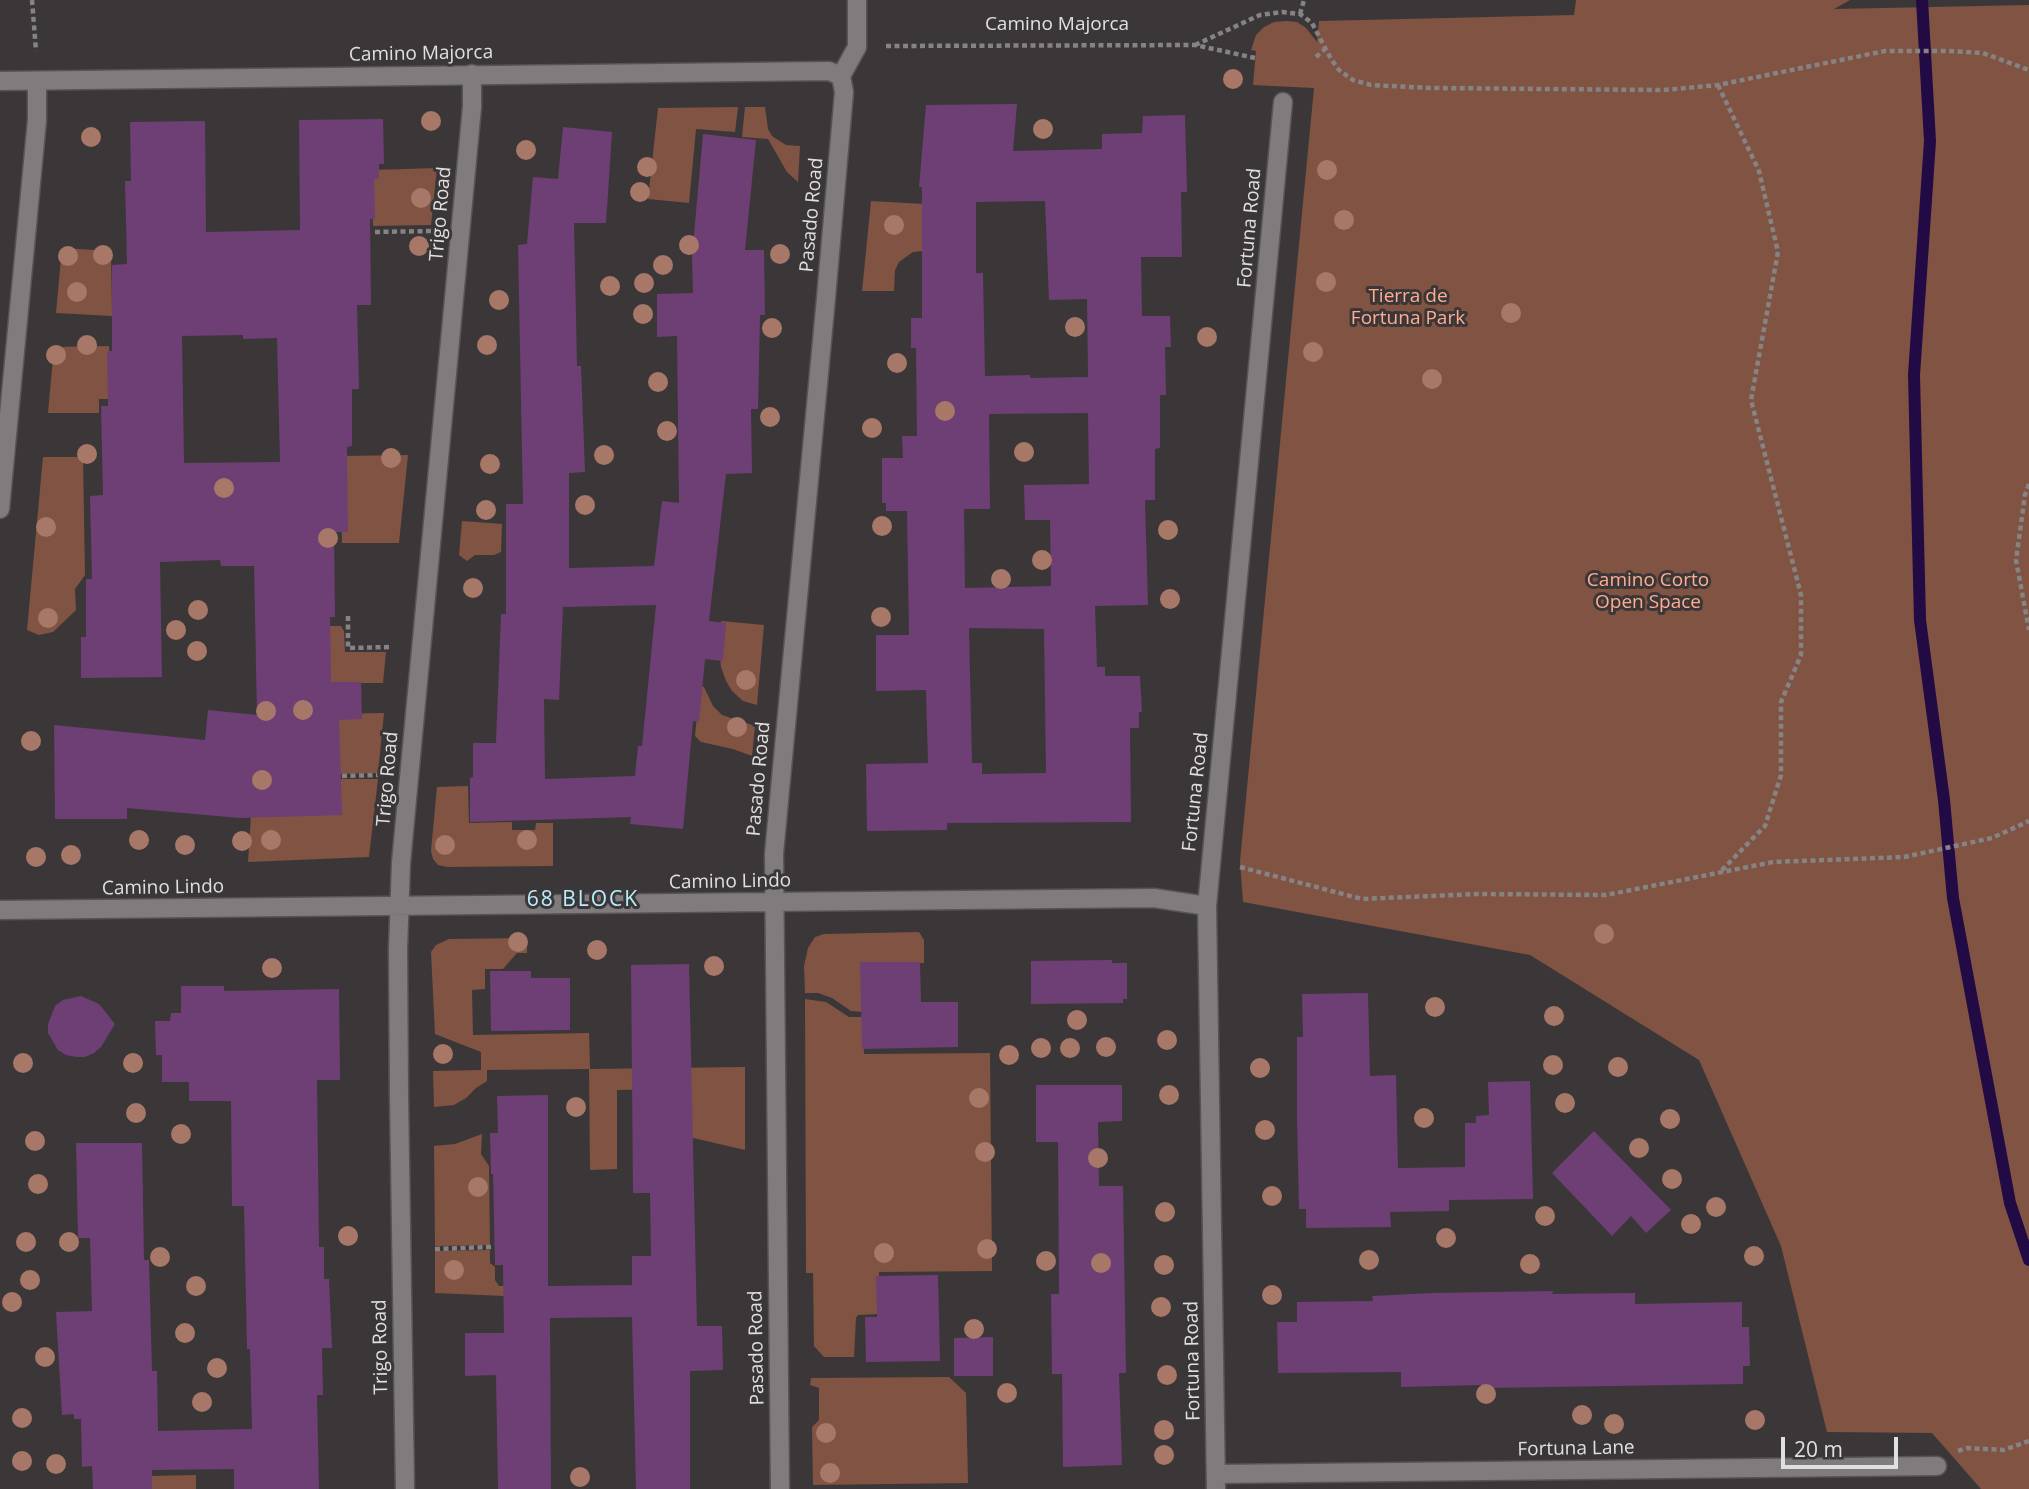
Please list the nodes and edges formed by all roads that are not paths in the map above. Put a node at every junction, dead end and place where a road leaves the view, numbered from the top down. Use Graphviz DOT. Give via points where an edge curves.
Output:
graph roads {
  1 [pos="857,0"];
  2 [pos="471,74"];
  3 [pos="841,76"];
  4 [pos="0,81"];
  5 [pos="37,81"];
  6 [pos="1283,102"];
  7 [pos="0,509"];
  8 [pos="774,902"];
  9 [pos="399,906"];
  10 [pos="1207,906"];
  11 [pos="0,911"];
  12 [pos="1937,1466"];
  13 [pos="1216,1481"];
  14 [pos="405,1489"];
  15 [pos="780,1489"];
  1 -- 3 [label="street" via="857,47"];
  2 -- 3 [label="street, Camino Majorca" via="829,71"];
  2 -- 5 [label="street, Camino Majorca"];
  2 -- 9 [label="street, Trigo Road" via="472,107"];
  3 -- 8 [label="street, Pasado Road" via="844,92 779,790"];
  4 -- 5 [label="street, Camino Majorca"];
  5 -- 7 [label="street"];
  6 -- 10 [label="street, Fortuna Road"];
  8 -- 9 [label="street, Camino Lindo"];
  8 -- 10 [label="street, Camino Lindo" via="1154,898"];
  8 -- 15 [label="street, Pasado Road"];
  9 -- 11 [label="street, Camino Lindo"];
  9 -- 14 [label="street, Trigo Road"];
  10 -- 13 [label="street, Fortuna Road"];
  12 -- 13 [label="street, Fortuna Lane"];
}
